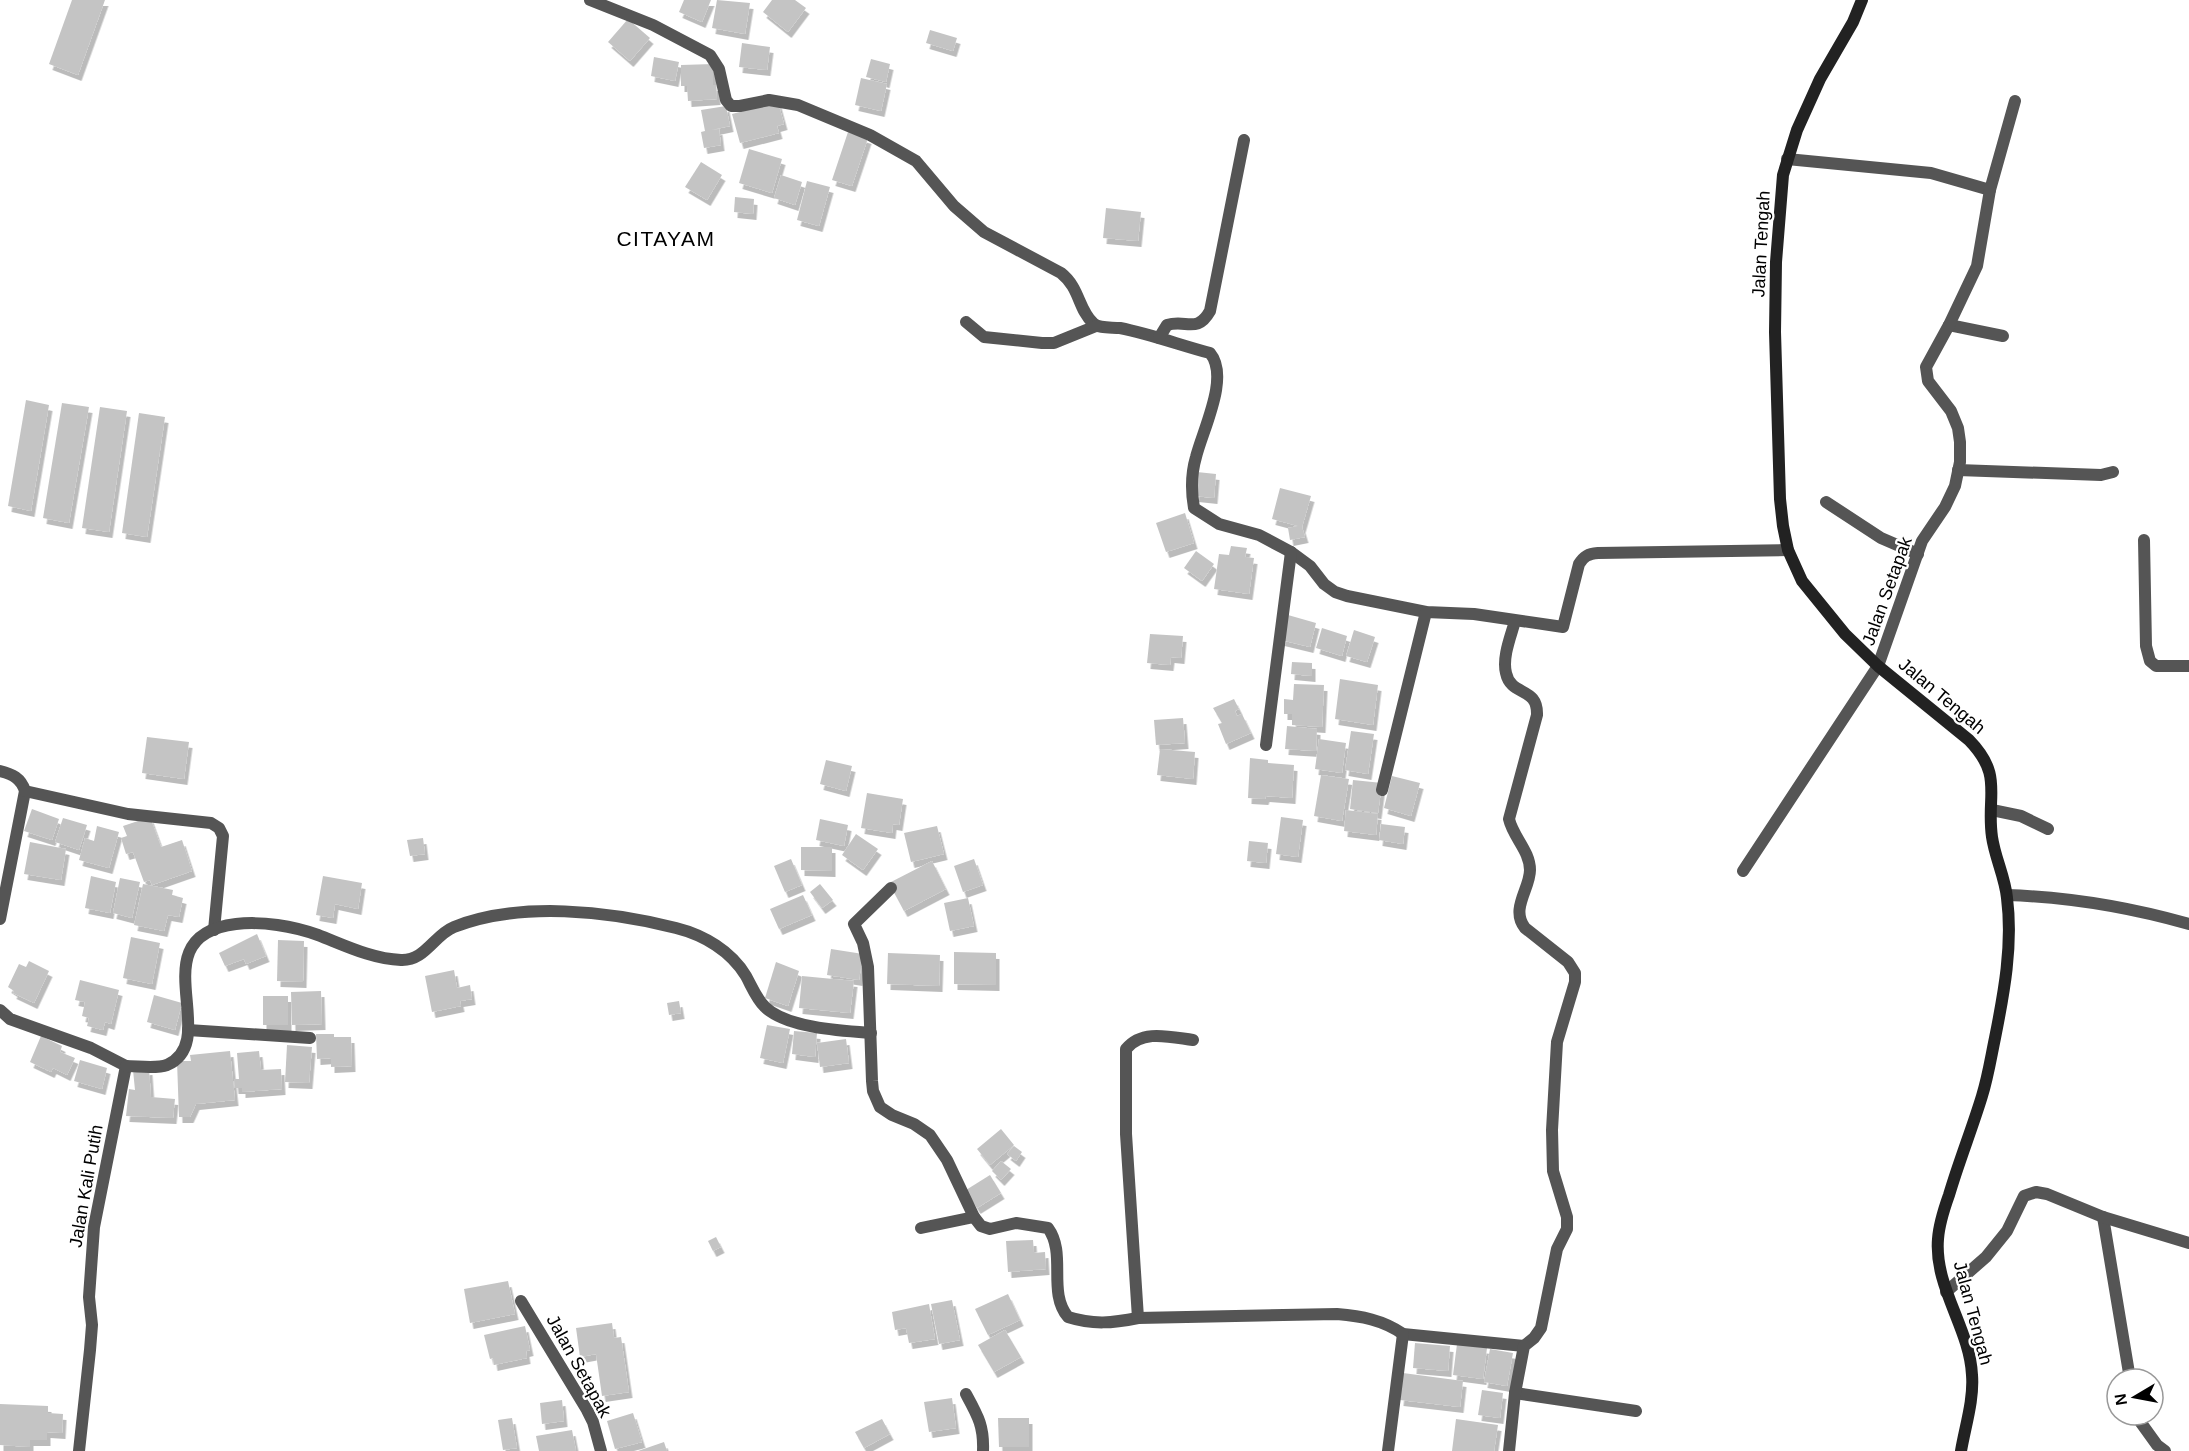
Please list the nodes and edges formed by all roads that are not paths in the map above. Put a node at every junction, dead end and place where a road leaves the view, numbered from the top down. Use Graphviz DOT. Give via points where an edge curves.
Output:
graph roads {
  1 [pos="590,0"];
  2 [pos="1862,0"];
  3 [pos="2015,101"];
  4 [pos="1244,140"];
  5 [pos="1788,159"];
  6 [pos="1990,190"];
  7 [pos="966,322"];
  8 [pos="1949,325"];
  9 [pos="1096,326"];
  10 [pos="2003,336"];
  11 [pos="1159,338"];
  12 [pos="1958,470"];
  13 [pos="2113,472"];
  14 [pos="1826,502"];
  15 [pos="2144,540"];
  16 [pos="1788,550"];
  17 [pos="1291,552"];
  18 [pos="1918,554"];
  19 [pos="1426,612"];
  20 [pos="1515,621"];
  21 [pos="1878,666"];
  22 [pos="2189,666"];
  23 [pos="1266,745"];
  24 [pos="0,771"];
  25 [pos="1382,790"];
  26 [pos="25,791"];
  27 [pos="1992,810"];
  28 [pos="2048,830"];
  29 [pos="1743,871"];
  30 [pos="891,888"];
  31 [pos="2007,895"];
  32 [pos="0,919"];
  33 [pos="2189,924"];
  34 [pos="214,930"];
  35 [pos="0,1010"];
  36 [pos="188,1030"];
  37 [pos="871,1034"];
  38 [pos="310,1038"];
  39 [pos="1193,1040"];
  40 [pos="126,1066"];
  41 [pos="974,1217"];
  42 [pos="2103,1217"];
  43 [pos="921,1228"];
  44 [pos="2189,1243"];
  45 [pos="1946,1292"];
  46 [pos="521,1301"];
  47 [pos="1138,1318"];
  48 [pos="1403,1334"];
  49 [pos="1524,1346"];
  50 [pos="2128,1367"];
  51 [pos="1515,1393"];
  52 [pos="966,1394"];
  53 [pos="1636,1412"];
  54 [pos="2144,1427"];
  55 [pos="79,1451"];
  56 [pos="601,1451"];
  57 [pos="983,1451"];
  58 [pos="1388,1451"];
  59 [pos="1509,1451"];
  60 [pos="1961,1451"];
  61 [pos="2165,1451"];
  1 -- 9 [label="street" via="653,25 710,55 731,106 769,100 798,105 870,135 916,161 954,206 984,232 1070,280 1086,316"];
  2 -- 5 [label="main road, Jalan Tengah" via="1820,79"];
  3 -- 6 [label="street, Jalan Setapak"];
  4 -- 11 [label="street" via="1210,310 1195,324 1167,325"];
  5 -- 6 [label="street" via="1931,173"];
  5 -- 16 [label="main road, Jalan Tengah" via="1783,175 1776,262 1775,332 1780,499"];
  6 -- 8 [label="street, Jalan Setapak" via="1977,266"];
  7 -- 9 [label="street" via="984,337 1042,343 1053,343"];
  8 -- 10 [label="street"];
  8 -- 12 [label="street, Jalan Setapak" via="1927,362 1926,373 1958,428"];
  9 -- 11 [label="street"];
  11 -- 17 [label="street" via="1210,353 1217,366 1210,414 1195,458 1191,491 1194,508 1219,524 1259,535"];
  12 -- 13 [label="street" via="2101,475"];
  12 -- 18 [label="street, Jalan Setapak" via="1945,507 1922,541"];
  14 -- 18 [label="street" via="1881,538"];
  15 -- 22 [label="street" via="2146,646 2150,661 2156,666"];
  16 -- 20 [label="street" via="1589,554 1579,564 1563,627"];
  16 -- 21 [label="main road, Jalan Tengah" via="1815,599"];
  17 -- 19 [label="street" via="1335,592"];
  17 -- 23 [label="street"];
  18 -- 21 [label="street, Jalan Setapak"];
  19 -- 20 [label="street"];
  19 -- 25 [label="street"];
  20 -- 49 [label="street" via="1506,672 1515,688 1534,698 1537,706 1509,819 1529,859 1530,873 1520,905 1520,920 1568,962 1575,973 1557,1042 1551,1130 1553,1171 1567,1229 1557,1249 1541,1328"];
  21 -- 27 [label="main road, Jalan Tengah" via="1980,751 1992,781"];
  21 -- 29 [label="street, Jalan Setapak"];
  24 -- 26 [label="street" via="12,774"];
  26 -- 32 [label="street"];
  26 -- 34 [label="street" via="128,814 211,823 219,828 223,836"];
  27 -- 28 [label="street" via="2021,816"];
  27 -- 31 [label="main road, Jalan Tengah" via="1994,852"];
  30 -- 37 [label="street" via="854,924 866,954"];
  31 -- 33 [label="street" via="2046,896 2139,910"];
  31 -- 45 [label="main road, Jalan Tengah" via="2008,956 1983,1093 1941,1218 1938,1240"];
  34 -- 36 [label="street" via="198,939 188,953 184,970"];
  34 -- 37 [label="street" via="236,924 269,924 314,934 371,955 404,960 421,955 452,928 498,915 543,911 631,919 676,928 718,946 732,956 767,1009 779,1016 824,1029"];
  35 -- 40 [label="street" via="10,1019 91,1048"];
  36 -- 38 [label="street"];
  36 -- 40 [label="street" via="186,1044 175,1060 164,1066"];
  37 -- 41 [label="street" via="873,1091 880,1107 930,1135 947,1160"];
  39 -- 47 [label="street" via="1148,1035 1126,1049 1126,1134"];
  40 -- 55 [label="street, Jalan Kali Putih" via="94,1227 89,1297 91,1341"];
  41 -- 43 [label="street"];
  41 -- 47 [label="street" via="990,1229 1016,1223 1048,1228 1058,1252 1059,1304 1068,1317 1093,1324"];
  42 -- 44 [label="street"];
  42 -- 45 [label="street" via="2047,1194 2029,1193 1986,1257"];
  42 -- 50 [label="street"];
  45 -- 60 [label="main road, Jalan Tengah" via="1972,1375"];
  46 -- 56 [label="street, Jalan Setapak" via="587,1410"];
  47 -- 48 [label="street" via="1337,1314 1388,1324"];
  48 -- 49 [label="street"];
  48 -- 58 [label="street"];
  49 -- 51 [label="street"];
  51 -- 53 [label="street"];
  51 -- 59 [label="street"];
  52 -- 57 [label="street" via="984,1433"];
  54 -- 61 [label="street"];
}
